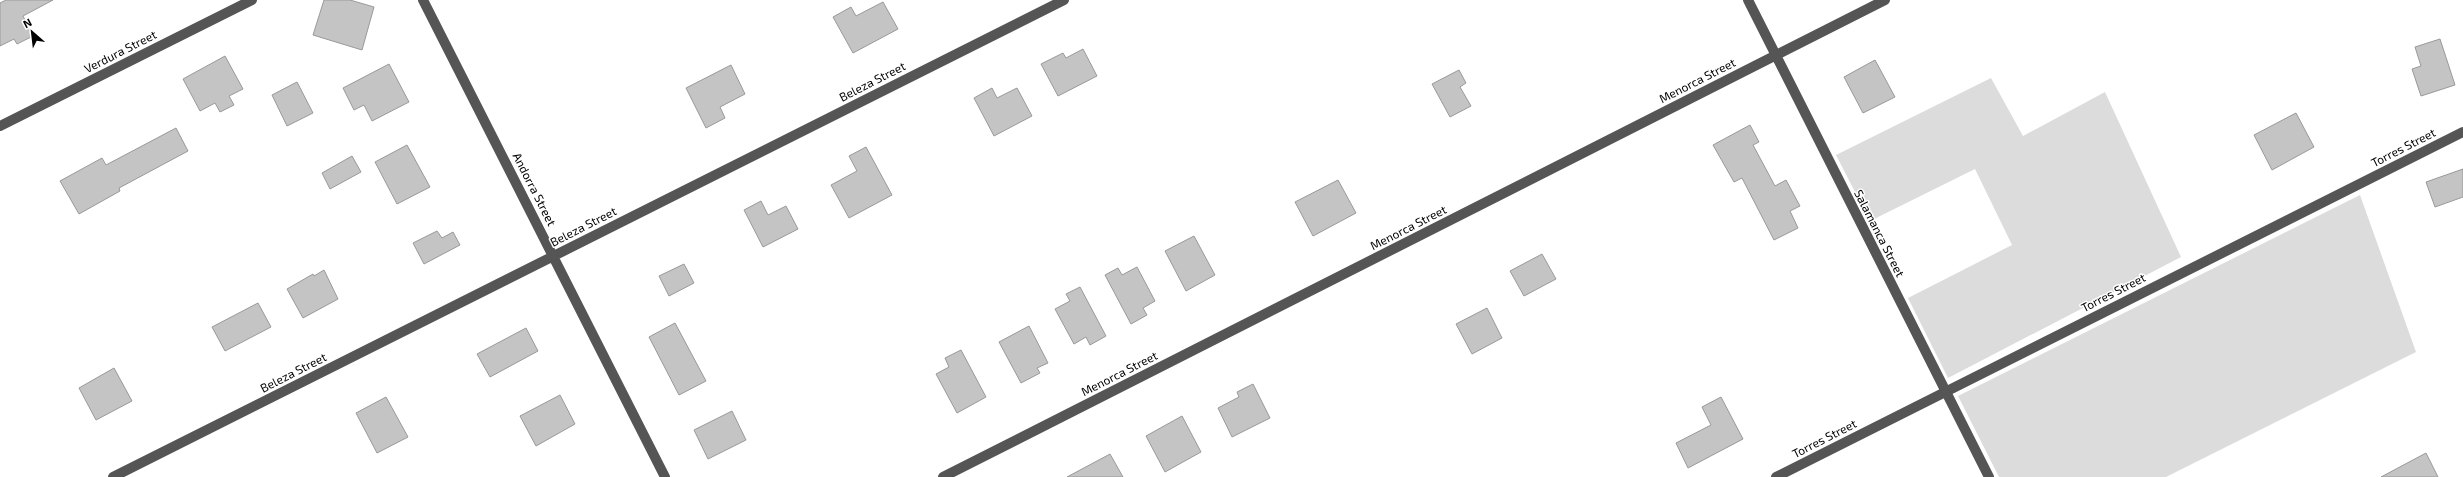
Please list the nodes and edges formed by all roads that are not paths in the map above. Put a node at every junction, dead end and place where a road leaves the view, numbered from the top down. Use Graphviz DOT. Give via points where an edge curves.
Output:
graph roads {
  1 [pos="252,0"];
  2 [pos="423,0"];
  3 [pos="1064,0"];
  4 [pos="1748,0"];
  5 [pos="1885,0"];
  6 [pos="1776,55"];
  7 [pos="0,126"];
  8 [pos="2463,132"];
  9 [pos="554,255"];
  10 [pos="1945,391"];
  11 [pos="113,477"];
  12 [pos="665,477"];
  13 [pos="944,477"];
  14 [pos="1776,477"];
  15 [pos="1989,477"];
  1 -- 7 [label="street, Verdura Street"];
  2 -- 9 [label="street, Andorra Street"];
  3 -- 9 [label="street, Beleza Street"];
  4 -- 6 [label="street, Salamanca Street"];
  5 -- 6 [label="street, Menorca Street"];
  6 -- 10 [label="street, Salamanca Street"];
  6 -- 13 [label="street, Menorca Street"];
  8 -- 10 [label="street, Torres Street"];
  9 -- 11 [label="street, Beleza Street"];
  9 -- 12 [label="street, Andorra Street"];
  10 -- 14 [label="street, Torres Street"];
  10 -- 15 [label="street, Salamanca Street"];
}
